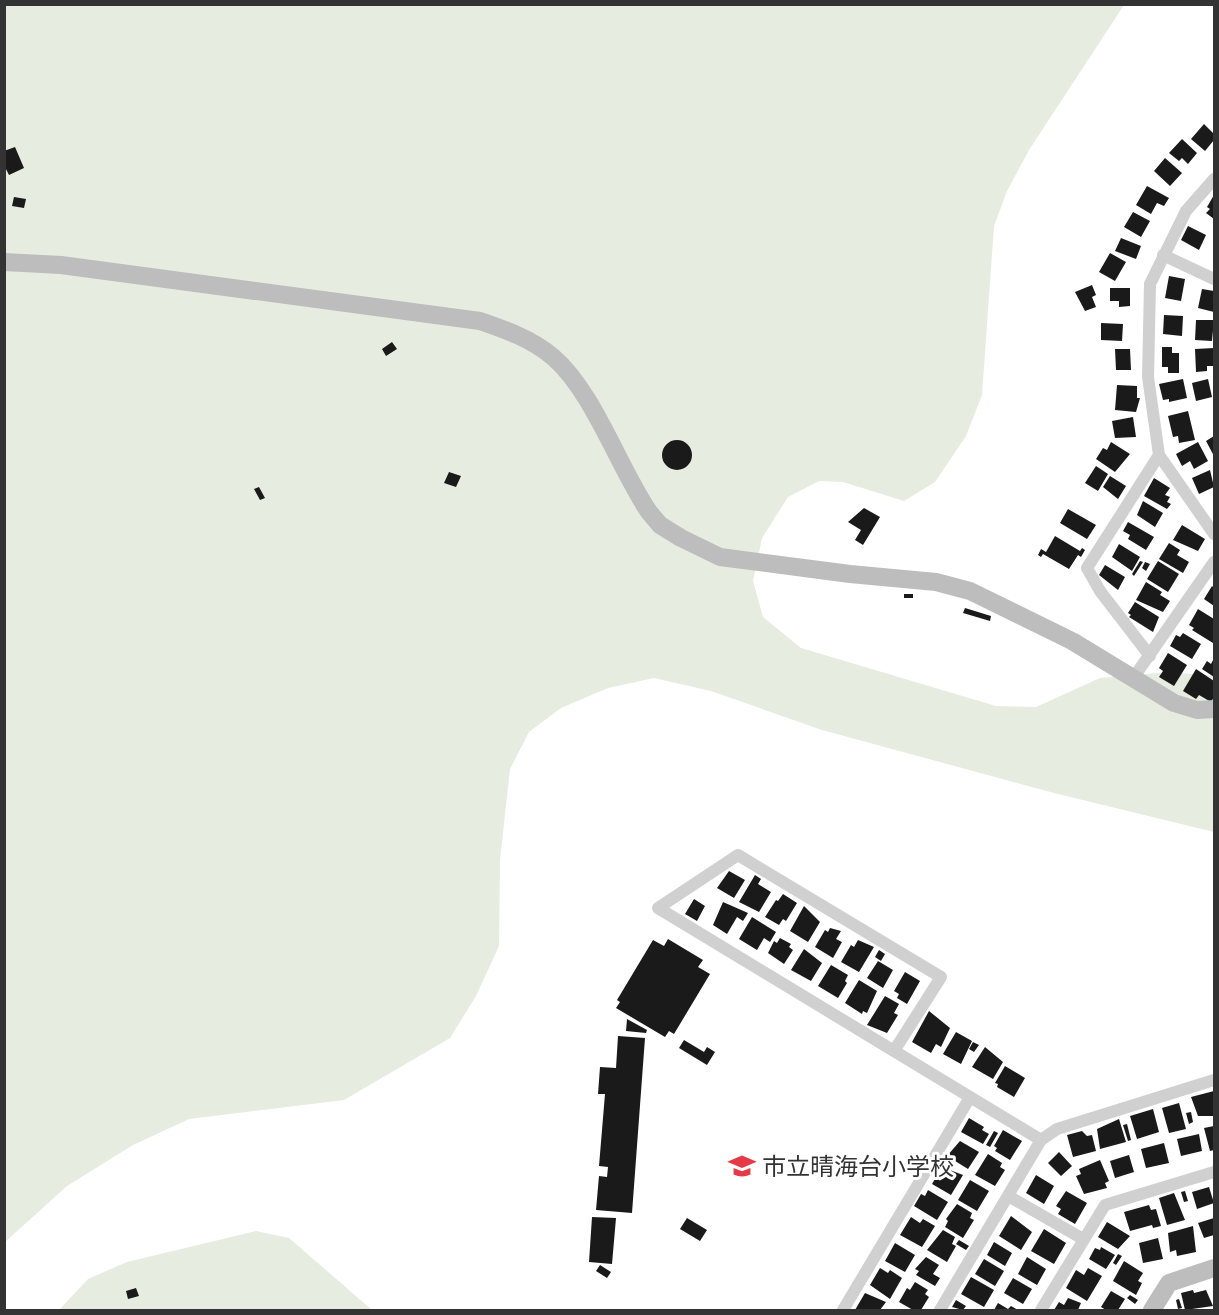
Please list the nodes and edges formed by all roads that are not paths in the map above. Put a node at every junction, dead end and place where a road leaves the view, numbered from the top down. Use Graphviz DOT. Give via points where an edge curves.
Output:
graph roads {
  1 [pos="1215,179"];
  2 [pos="1162,255"];
  3 [pos="4,262"];
  4 [pos="1215,279"];
  5 [pos="1159,455"];
  6 [pos="1215,534"];
  7 [pos="1215,562"];
  8 [pos="1150,656"];
  9 [pos="1134,676"];
  10 [pos="1215,709"];
  11 [pos="894,1051"];
  12 [pos="1215,1080"];
  13 [pos="969,1099"];
  14 [pos="1041,1140"];
  15 [pos="1215,1172"];
  16 [pos="1010,1197"];
  17 [pos="1083,1239"];
  18 [pos="1215,1268"];
  19 [pos="843,1311"];
  20 [pos="940,1311"];
  21 [pos="1041,1311"];
  22 [pos="1152,1311"];
  1 -- 2 [label="street" via="1186,211"];
  2 -- 4 [label="street"];
  2 -- 5 [label="street" via="1150,284 1148,377"];
  3 -- 9 [label="street" via="72,266 480,321 520,335 554,357 574,381 649,512 660,525 698,549 720,557 936,582 970,591"];
  5 -- 6 [label="street"];
  5 -- 8 [label="street" via="1087,568"];
  7 -- 8 [label="street"];
  8 -- 9 [label="street"];
  9 -- 10 [label="street" via="1174,703 1197,710"];
  11 -- 11 [label="street" via="941,976 738,855 658,908"];
  11 -- 13 [label="street"];
  12 -- 14 [label="street" via="1057,1129"];
  13 -- 14 [label="street"];
  13 -- 19 [label="street"];
  14 -- 16 [label="street"];
  15 -- 17 [label="street" via="1105,1205"];
  16 -- 17 [label="street"];
  16 -- 20 [label="street"];
  17 -- 21 [label="street"];
  18 -- 22 [label="street" via="1169,1283"];
}
